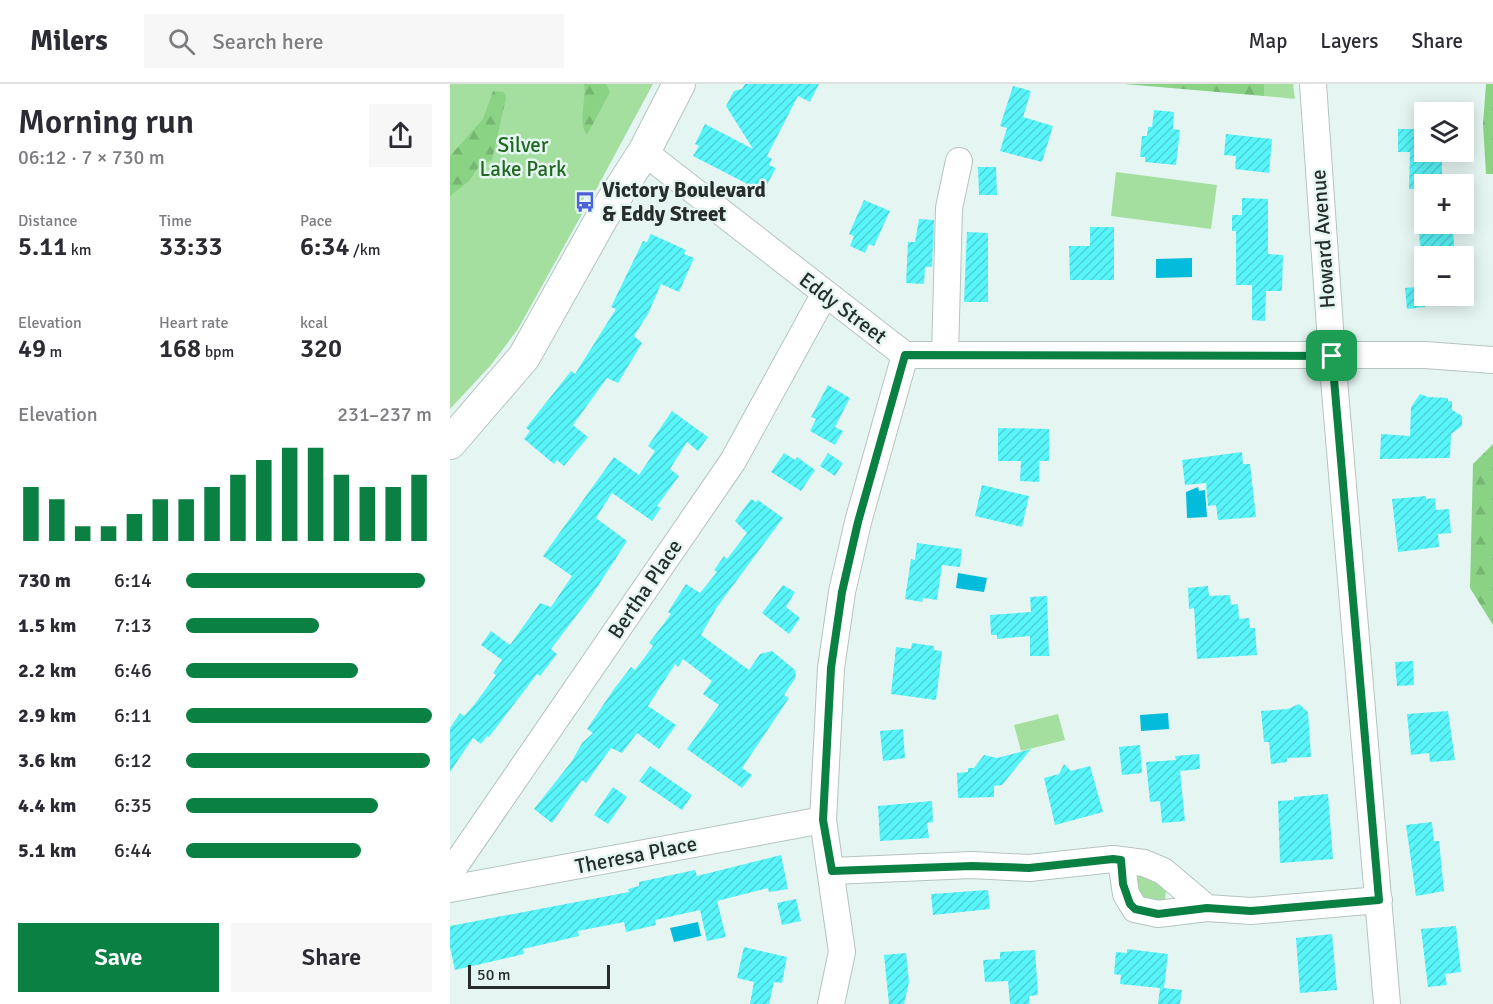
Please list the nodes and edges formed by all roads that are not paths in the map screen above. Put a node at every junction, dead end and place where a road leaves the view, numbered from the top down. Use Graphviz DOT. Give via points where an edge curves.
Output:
graph roads {
  1 [pos="679,84"];
  2 [pos="1312,84"];
  3 [pos="644,152"];
  4 [pos="959,160"];
  5 [pos="824,295"];
  6 [pos="945,354"];
  7 [pos="905,355"];
  8 [pos="1332,356"];
  9 [pos="1493,360"];
  10 [pos="450,443"];
  11 [pos="823,820"];
  12 [pos="1121,860"];
  13 [pos="832,871"];
  14 [pos="450,873"];
  15 [pos="450,889"];
  16 [pos="1379,900"];
  17 [pos="1207,908"];
  18 [pos="831,1004"];
  19 [pos="1387,1004"];
  1 -- 3 [label="main road"];
  2 -- 8 [label="street, Howard Avenue"];
  3 -- 5 [label="street, Eddy Street"];
  3 -- 10 [label="main road" via="603,216 524,357"];
  4 -- 6 [label="street" via="948,208"];
  5 -- 7 [label="street, Eddy Street"];
  5 -- 14 [label="street, Bertha Place" via="733,460"];
  6 -- 7 [label="street, Eddy Street"];
  6 -- 8 [label="street, Eddy Street"];
  7 -- 11 [label="street" via="842,592 831,668"];
  8 -- 9 [label="street, Eddy Street" via="1425,355"];
  8 -- 16 [label="street, Howard Avenue"];
  11 -- 13 [label="street"];
  11 -- 15 [label="street, Theresa Place"];
  12 -- 13 [label="street" via="1029,868"];
  12 -- 17 [label="street" via="1163,871"];
  12 -- 17 [label="street" via="1126,894 1135,909 1158,914"];
  13 -- 18 [label="street" via="842,952"];
  16 -- 17 [label="street" via="1251,911"];
  16 -- 19 [label="street, Howard Avenue"];
}
